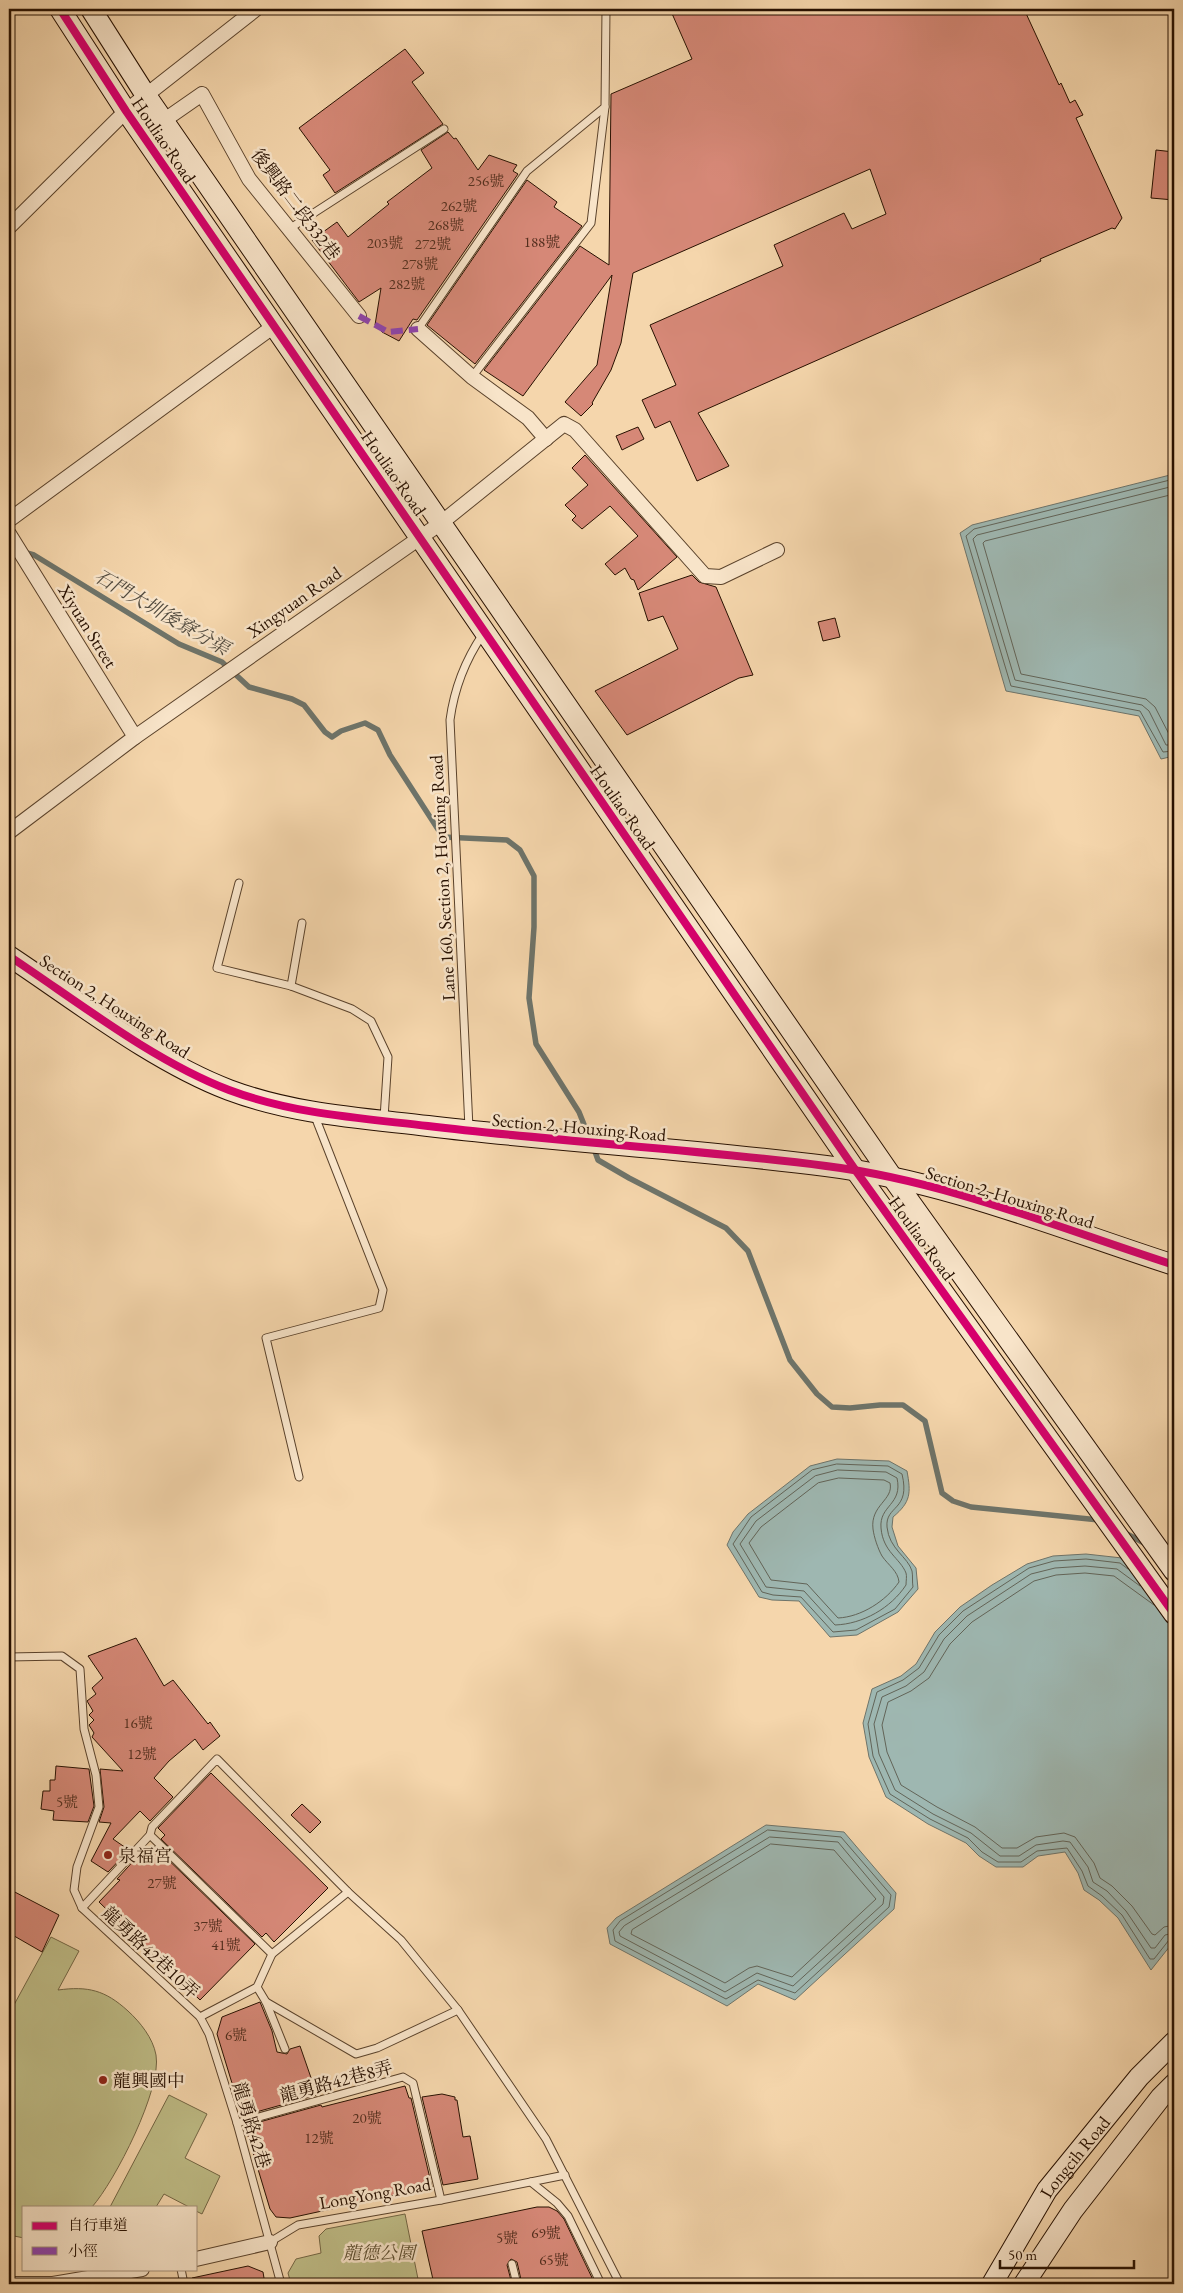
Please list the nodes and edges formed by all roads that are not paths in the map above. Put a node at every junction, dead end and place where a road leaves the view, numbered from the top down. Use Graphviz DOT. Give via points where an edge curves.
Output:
graph roads {
  1 [pos="60,9"];
  2 [pos="91,9"];
  3 [pos="256,9"];
  4 [pos="606,9"];
  5 [pos="145,94"];
  6 [pos="605,107"];
  7 [pos="126,110"];
  8 [pos="163,121"];
  9 [pos="444,129"];
  10 [pos="142,135"];
  11 [pos="9,227"];
  12 [pos="289,229"];
  13 [pos="359,316"];
  14 [pos="274,326"];
  15 [pos="418,328"];
  16 [pos="472,377"];
  17 [pos="546,439"];
  18 [pos="9,520"];
  19 [pos="441,523"];
  20 [pos="9,534"];
  21 [pos="419,536"];
  22 [pos="777,550"];
  23 [pos="484,632"];
  24 [pos="135,737"];
  25 [pos="9,832"];
  26 [pos="239,883"];
  27 [pos="302,923"];
  28 [pos="9,956"];
  29 [pos="291,986"];
  30 [pos="314,1114"];
  31 [pos="384,1121"];
  32 [pos="469,1131"];
  33 [pos="856,1171"];
  34 [pos="892,1177"];
  35 [pos="1174,1264"];
  36 [pos="299,1477"];
  37 [pos="1174,1571"];
  38 [pos="1174,1614"];
  39 [pos="9,1657"];
  40 [pos="150,1835"];
  41 [pos="348,1892"];
  42 [pos="82,1908"];
  43 [pos="272,1954"];
  44 [pos="257,1987"];
  45 [pos="266,2002"];
  46 [pos="458,2010"];
  47 [pos="200,2017"];
  48 [pos="1174,2042"];
  49 [pos="285,2049"];
  50 [pos="1174,2084"];
  51 [pos="237,2123"];
  52 [pos="565,2175"];
  53 [pos="531,2182"];
  54 [pos="441,2200"];
  55 [pos="1030,2218"];
  56 [pos="1057,2235"];
  57 [pos="270,2242"];
  58 [pos="198,2259"];
  59 [pos="512,2264"];
  60 [pos="136,2270"];
  61 [pos="182,2270"];
  62 [pos="9,2284"];
  63 [pos="184,2284"];
  64 [pos="281,2284"];
  65 [pos="517,2284"];
  66 [pos="601,2284"];
  67 [pos="620,2284"];
  68 [pos="992,2284"];
  69 [pos="1024,2284"];
  1 -- 7 [label="street, Houliao Road"];
  2 -- 5 [label="street, Houliao Road"];
  3 -- 5 [label="street"];
  4 -- 6 [label="lane"];
  5 -- 7 [label="street"];
  5 -- 8 [label="street, Houliao Road"];
  6 -- 15 [label="lane" via="527,171"];
  6 -- 16 [label="lane" via="591,223"];
  7 -- 10 [label="street, Houliao Road"];
  7 -- 11 [label="street"];
  8 -- 10 [label="street, 後興路二段332巷"];
  8 -- 12 [label="street, 後興路二段332巷" via="202,94 249,179"];
  8 -- 19 [label="street, Houliao Road"];
  9 -- 12 [label="lane"];
  10 -- 14 [label="street, Houliao Road"];
  12 -- 13 [label="street, 後興路二段332巷"];
  14 -- 18 [label="street"];
  14 -- 21 [label="street, Houliao Road"];
  15 -- 16 [label="street"];
  16 -- 17 [label="street" via="528,418"];
  17 -- 19 [label="street, Xingyuan Road"];
  17 -- 22 [label="street, Xingyuan Road" via="564,424 575,430 705,576 721,577"];
  19 -- 21 [label="street, Xingyuan Road"];
  19 -- 34 [label="street, Houliao Road"];
  20 -- 24 [label="street, Xiyuan Street"];
  21 -- 23 [label="street, Houliao Road"];
  21 -- 24 [label="street, Xingyuan Road"];
  23 -- 32 [label="lane, Lane 160, Section 2, Houxing Road" via="453,696 450,720"];
  23 -- 33 [label="street, Houliao Road"];
  24 -- 25 [label="street, Xingyuan Road"];
  26 -- 29 [label="lane" via="217,968"];
  27 -- 29 [label="lane"];
  28 -- 30 [label="street, Section 2, Houxing Road" via="184,1069 227,1089"];
  29 -- 31 [label="lane" via="352,1009 371,1021 388,1057"];
  30 -- 31 [label="street, Section 2, Houxing Road"];
  30 -- 36 [label="lane" via="383,1290 379,1308 266,1338"];
  31 -- 32 [label="street, Section 2, Houxing Road"];
  32 -- 33 [label="street, Section 2, Houxing Road"];
  33 -- 34 [label="street, Section 2, Houxing Road"];
  33 -- 38 [label="street, Houliao Road"];
  34 -- 35 [label="street, Section 2, Houxing Road" via="952,1191"];
  34 -- 37 [label="street, Houliao Road"];
  39 -- 42 [label="lane" via="62,1656 80,1669 84,1729 96,1775 99,1807 77,1867 74,1890"];
  40 -- 41 [label="lane" via="152,1827 217,1759"];
  40 -- 42 [label="lane"];
  40 -- 43 [label="lane"];
  41 -- 43 [label="lane"];
  41 -- 46 [label="lane" via="400,1940"];
  42 -- 47 [label="lane, 龍勇路42巷10弄"];
  43 -- 44 [label="lane"];
  44 -- 45 [label="lane"];
  44 -- 47 [label="lane"];
  45 -- 46 [label="lane" via="356,2054"];
  45 -- 49 [label="lane"];
  46 -- 52 [label="lane" via="546,2139"];
  47 -- 51 [label="lane, 龍勇路42巷"];
  48 -- 55 [label="street, Longcih Road" via="1140,2077 1047,2190"];
  50 -- 56 [label="street, Longcih Road"];
  51 -- 54 [label="lane, 龍勇路42巷8弄" via="403,2077 414,2083"];
  51 -- 57 [label="lane, 龍勇路42巷"];
  52 -- 53 [label="lane, LongYong Road"];
  52 -- 67 [label="lane"];
  53 -- 54 [label="lane, LongYong Road"];
  53 -- 66 [label="lane" via="568,2216"];
  54 -- 57 [label="lane, LongYong Road" via="298,2225"];
  55 -- 56 [label="street"];
  55 -- 68 [label="street, Longcih Road"];
  56 -- 69 [label="street, Longcih Road"];
  57 -- 58 [label="street, LongYong Road"];
  57 -- 64 [label="lane, 龍勇路42巷"];
  59 -- 65 [label="lane"];
  60 -- 62 [label="street" via="53,2284"];
  61 -- 63 [label="lane"];
}
